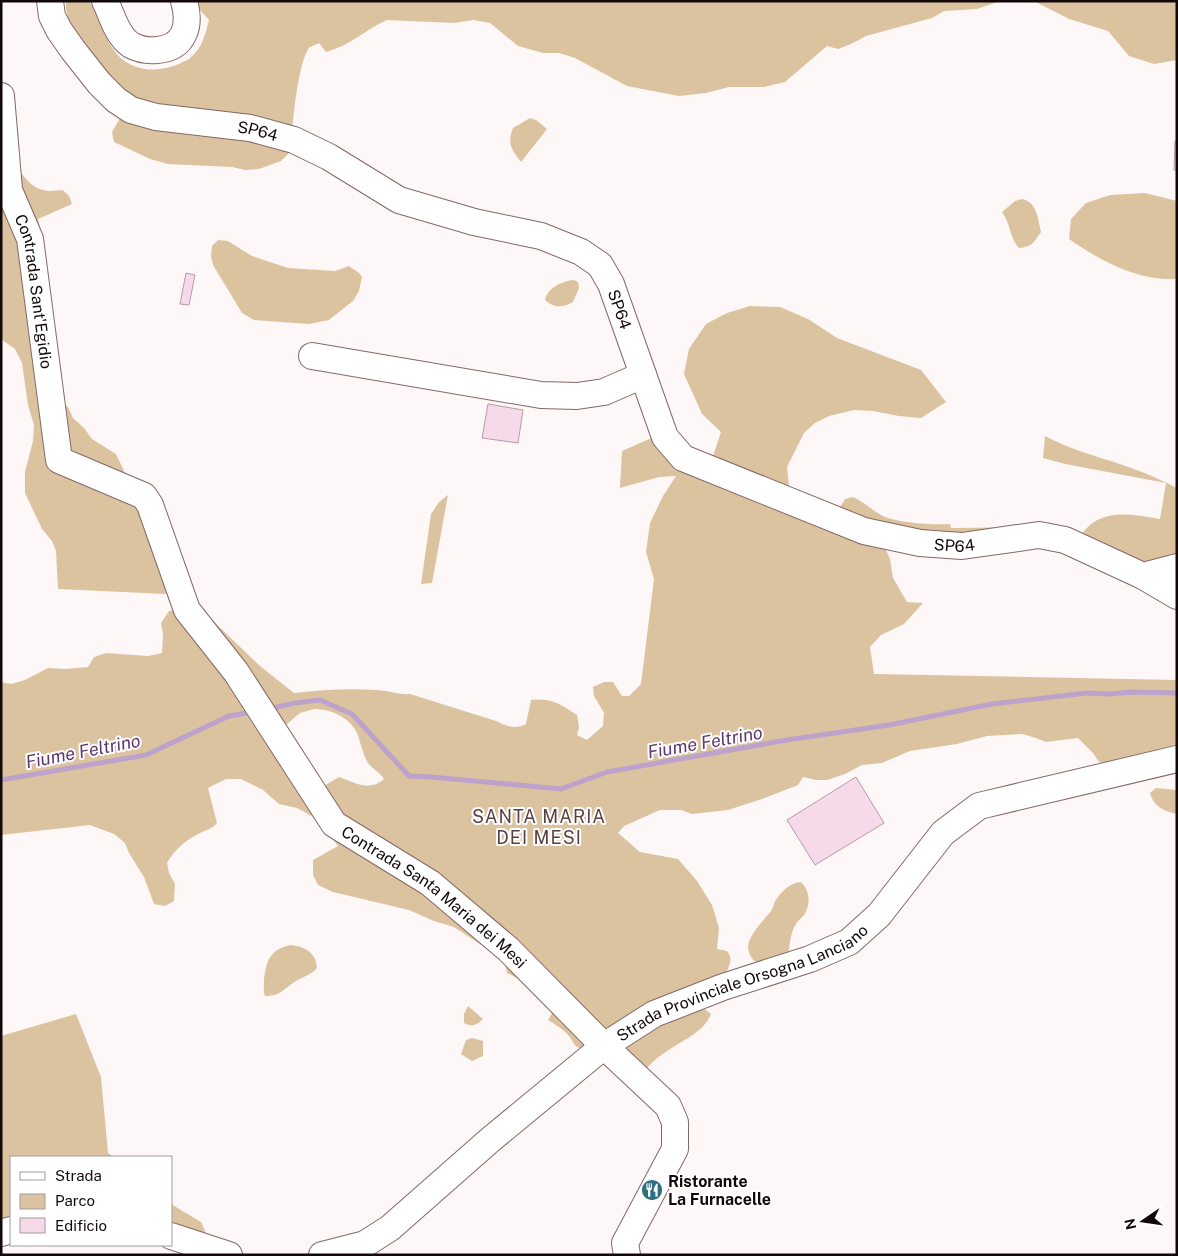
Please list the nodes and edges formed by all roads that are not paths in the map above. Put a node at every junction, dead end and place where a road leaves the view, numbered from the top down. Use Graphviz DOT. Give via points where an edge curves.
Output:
graph roads {
  1 [pos="50,1"];
  2 [pos="105,1"];
  3 [pos="184,1"];
  4 [pos="1,96"];
  5 [pos="312,356"];
  6 [pos="643,375"];
  7 [pos="59,460"];
  8 [pos="1177,567"];
  9 [pos="1143,576"];
  10 [pos="1177,596"];
  11 [pos="1177,759"];
  12 [pos="604,1046"];
  13 [pos="172,1236"];
  14 [pos="229,1255"];
  15 [pos="322,1255"];
  16 [pos="627,1255"];
  1 -- 6 [label="street, SP64" via="52,16 72,50 99,83 131,110 156,117 250,128 294,140 330,157 400,200 474,222 541,236 581,252 600,265 611,284"];
  2 -- 3 [label="street" via="120,33 130,44 145,51 166,50 181,40 187,26"];
  4 -- 7 [label="street, Contrada Sant'Egidio" via="9,190 30,239"];
  5 -- 6 [label="street" via="541,395 577,396 604,392"];
  6 -- 9 [label="street, SP64" via="665,437 683,458 692,462 864,531 920,543 962,546 1039,535 1065,540"];
  7 -- 12 [label="street, Contrada Santa Maria dei Mesi" via="144,496 187,610 236,672 334,824 430,883 508,949"];
  8 -- 9 [label="street"];
  9 -- 10 [label="street, SP64"];
  11 -- 12 [label="street, Strada Provinciale Orsogna Lanciano" via="979,806 943,833 879,915 849,942 654,1014"];
  12 -- 15 [label="street, Strada Provinciale Orsogna Lanciano" via="390,1228 365,1244"];
  12 -- 16 [label="street, Contrada Santa Maria dei Mesi" via="668,1106 675,1122 675,1149 625,1242"];
  13 -- 14 [label="street"];
}
